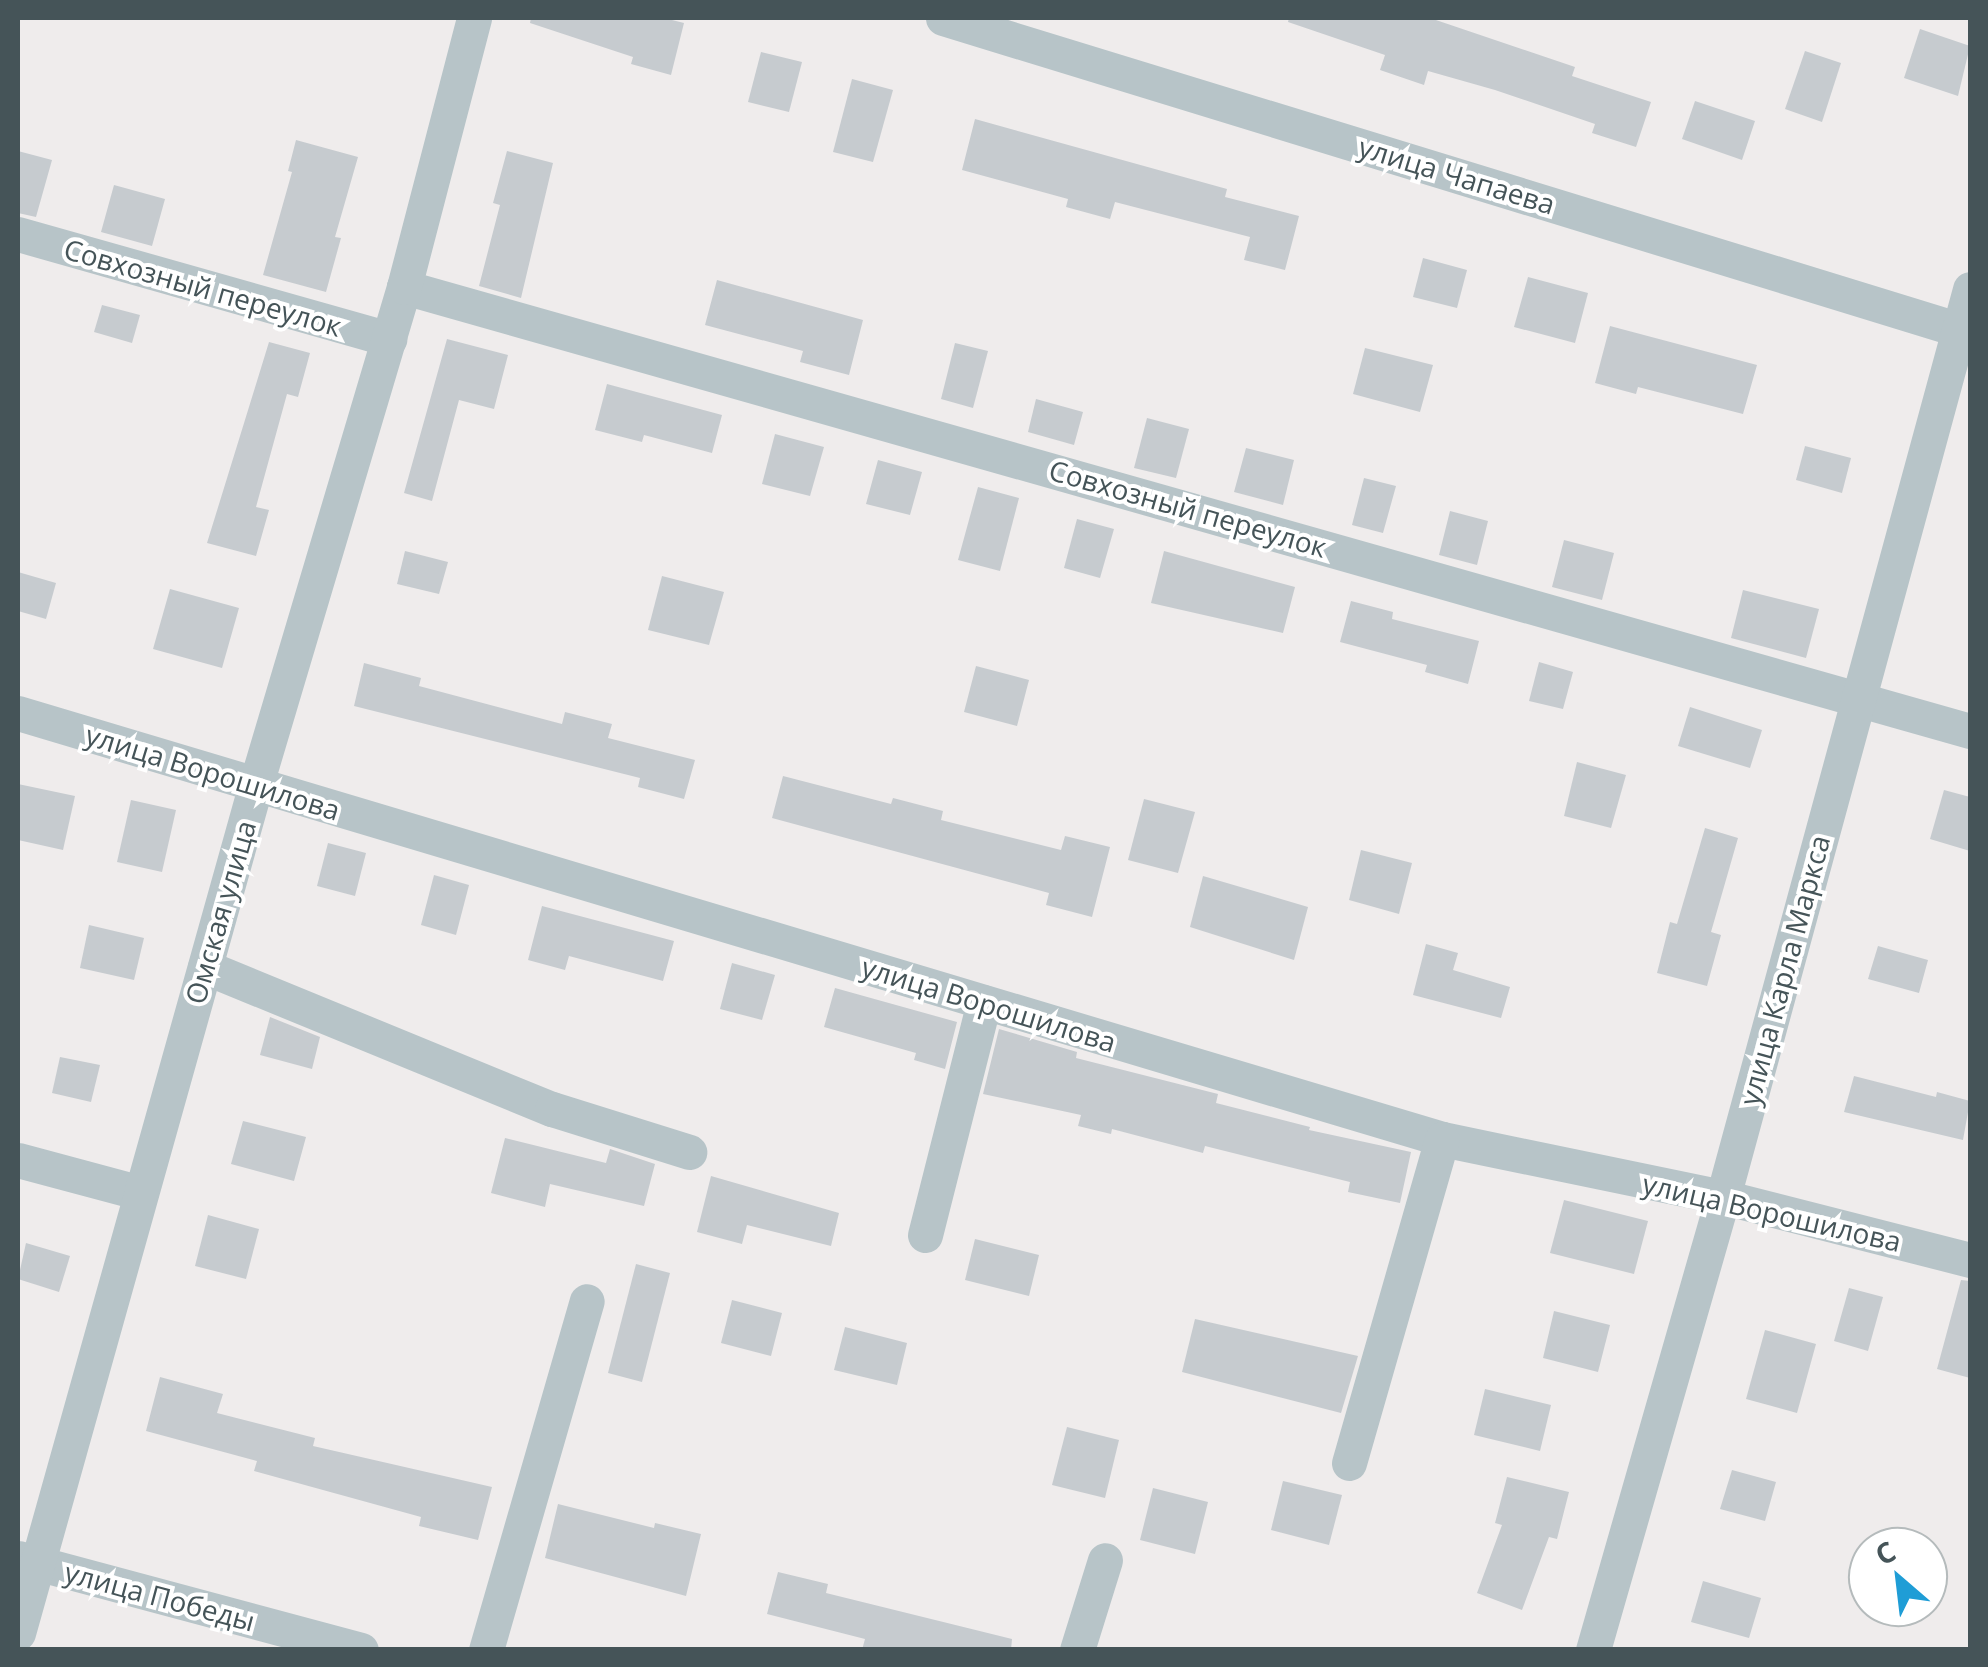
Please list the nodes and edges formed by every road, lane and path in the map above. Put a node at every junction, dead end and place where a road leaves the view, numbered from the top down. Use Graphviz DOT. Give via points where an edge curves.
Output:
graph roads {
  1 [pos="474,18"];
  2 [pos="943,18"];
  3 [pos="18,234"];
  4 [pos="404,287"];
  5 [pos="1970,290"];
  6 [pos="1965,331"];
  7 [pos="388,339"];
  8 [pos="1858,696"];
  9 [pos="18,713"];
  10 [pos="1970,730"];
  11 [pos="256,784"];
  12 [pos="204,967"];
  13 [pos="984,1002"];
  14 [pos="1442,1139"];
  15 [pos="689,1152"];
  16 [pos="18,1160"];
  17 [pos="141,1193"];
  18 [pos="1724,1197"];
  19 [pos="925,1235"];
  20 [pos="1970,1260"];
  21 [pos="587,1301"];
  22 [pos="1349,1463"];
  23 [pos="27,1560"];
  24 [pos="1105,1560"];
  25 [pos="18,1633"];
  26 [pos="360,1650"];
  27 [pos="486,1650"];
  28 [pos="1078,1650"];
  29 [pos="1593,1650"];
  1 -- 4 [label="street, Омская улица"];
  2 -- 6 [label="street, улица Чапаева"];
  3 -- 7 [label="street, Совхозный переулок"];
  4 -- 7 [label="street, Омская улица"];
  4 -- 8 [label="street, Совхозный переулок"];
  5 -- 6 [label="street, улица Карла Маркса"];
  6 -- 8 [label="street, улица Карла Маркса"];
  7 -- 11 [label="street, Омская улица"];
  8 -- 10 [label="street, Совхозный переулок"];
  8 -- 18 [label="street, улица Карла Маркса"];
  9 -- 11 [label="street, улица Ворошилова"];
  11 -- 12 [label="street, Омская улица"];
  11 -- 13 [label="street, улица Ворошилова"];
  12 -- 15 [label="street" via="552,1109"];
  12 -- 17 [label="street, Омская улица"];
  13 -- 14 [label="street, улица Ворошилова"];
  13 -- 19 [label="street"];
  14 -- 18 [label="street, улица Ворошилова"];
  14 -- 22 [label="street"];
  16 -- 17 [label="street"];
  17 -- 23 [label="street, Омская улица"];
  18 -- 20 [label="street, улица Ворошилова"];
  18 -- 29 [label="street, улица Карла Маркса"];
  21 -- 27 [label="street"];
  23 -- 25 [label="street, Омская улица"];
  23 -- 26 [label="street, улица Победы"];
  24 -- 28 [label="street"];
}
